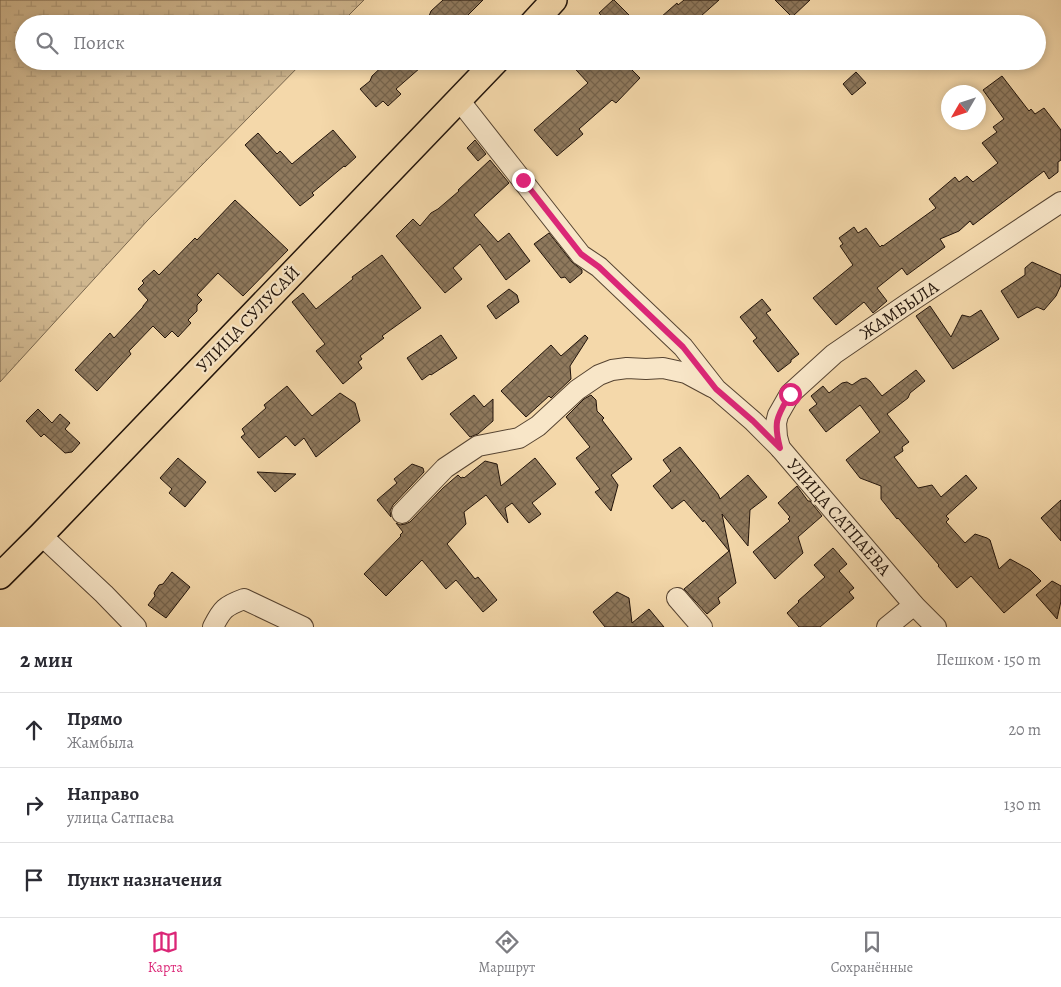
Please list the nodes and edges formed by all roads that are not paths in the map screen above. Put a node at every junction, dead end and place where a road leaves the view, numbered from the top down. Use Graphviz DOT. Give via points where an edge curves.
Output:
graph roads {
  1 [pos="554,0"];
  2 [pos="540,15"];
  3 [pos="488,70"];
  4 [pos="460,100"];
  5 [pos="1061,202"];
  6 [pos="716,389"];
  7 [pos="780,448"];
  8 [pos="402,513"];
  9 [pos="41,535"];
  10 [pos="0,576"];
  11 [pos="677,598"];
  12 [pos="914,605"];
  13 [pos="136,627"];
  14 [pos="213,627"];
  15 [pos="303,627"];
  16 [pos="702,627"];
  17 [pos="887,627"];
  18 [pos="936,627"];
  1 -- 2 [label="main road"];
  3 -- 4 [label="main road, УЛИЦА СУЛУСАЙ"];
  4 -- 6 [label="street, УЛИЦА САТПАЕВА" via="581,254 599,267 683,347"];
  4 -- 9 [label="main road, УЛИЦА СУЛУСАЙ"];
  5 -- 7 [label="street, ЖАМБЫЛА" via="834,354 790,394 776,423"];
  6 -- 7 [label="street, УЛИЦА САТПАЕВА"];
  6 -- 8 [label="street" via="686,373 663,368 627,368 598,374 532,430 519,438 478,446 446,468"];
  7 -- 12 [label="street, УЛИЦА САТПАЕВА"];
  9 -- 10 [label="main road, УЛИЦА СУЛУСАЙ"];
  9 -- 13 [label="street"];
  11 -- 16 [label="street"];
  12 -- 17 [label="street"];
  12 -- 18 [label="street, УЛИЦА САТПАЕВА"];
  14 -- 15 [label="street" via="226,606 244,599"];
}
